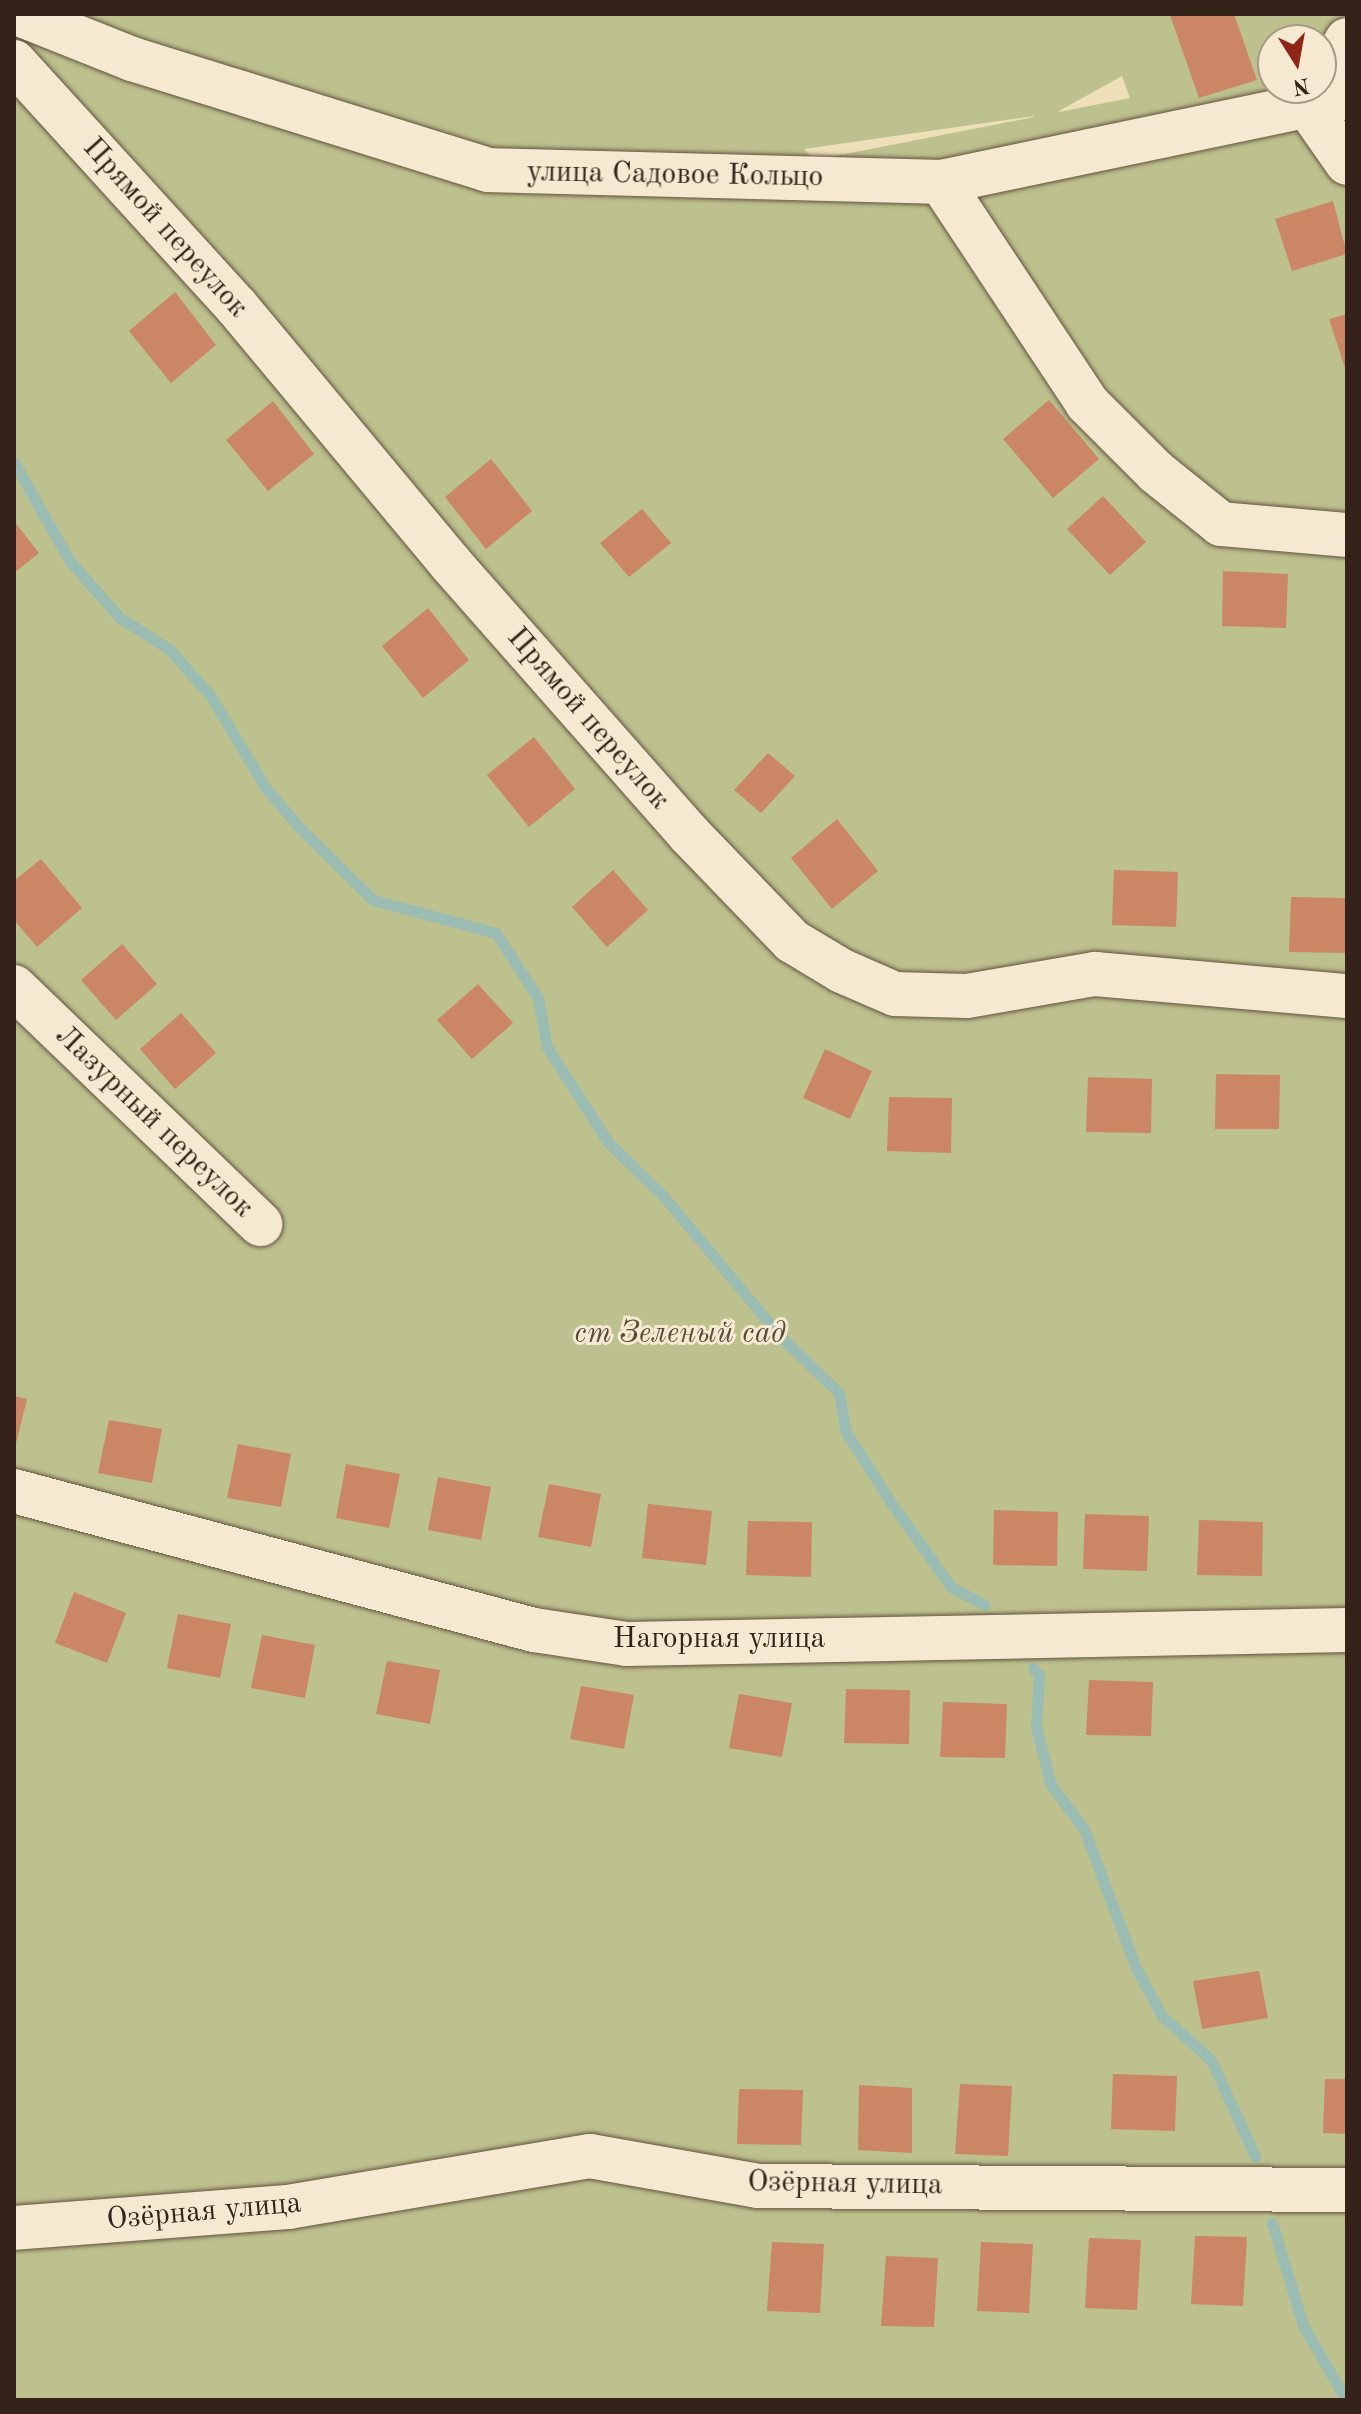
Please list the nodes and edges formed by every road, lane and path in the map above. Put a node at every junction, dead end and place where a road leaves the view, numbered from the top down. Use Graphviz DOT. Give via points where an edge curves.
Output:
graph roads {
  1 [pos="19,14"];
  2 [pos="1347,40"];
  3 [pos="14,62"];
  4 [pos="1337,63"];
  5 [pos="1280,104"];
  6 [pos="1327,104"];
  7 [pos="1347,163"];
  8 [pos="941,182"];
  9 [pos="1347,535"];
  10 [pos="14,987"];
  11 [pos="1347,996"];
  12 [pos="260,1224"];
  13 [pos="14,1491"];
  14 [pos="1347,1630"];
  15 [pos="1347,2190"];
  16 [pos="14,2228"];
  1 -- 8 [label="street, улица Садовое Кольцо" via="132,59 488,170"];
  2 -- 4 [label="street"];
  3 -- 11 [label="street, Прямой переулок" via="237,307 451,564 689,834 792,941 895,994 967,996 1095,974"];
  5 -- 8 [label="street, улица Садовое Кольцо"];
  6 -- 7 [label="street"];
  8 -- 9 [label="street" via="1087,403 1156,472 1221,524"];
  10 -- 12 [label="street, Лазурный переулок"];
  13 -- 14 [label="street, Нагорная улица" via="534,1630 627,1644"];
  15 -- 16 [label="street, Озёрная улица" via="758,2186 590,2156 288,2207"];
}
